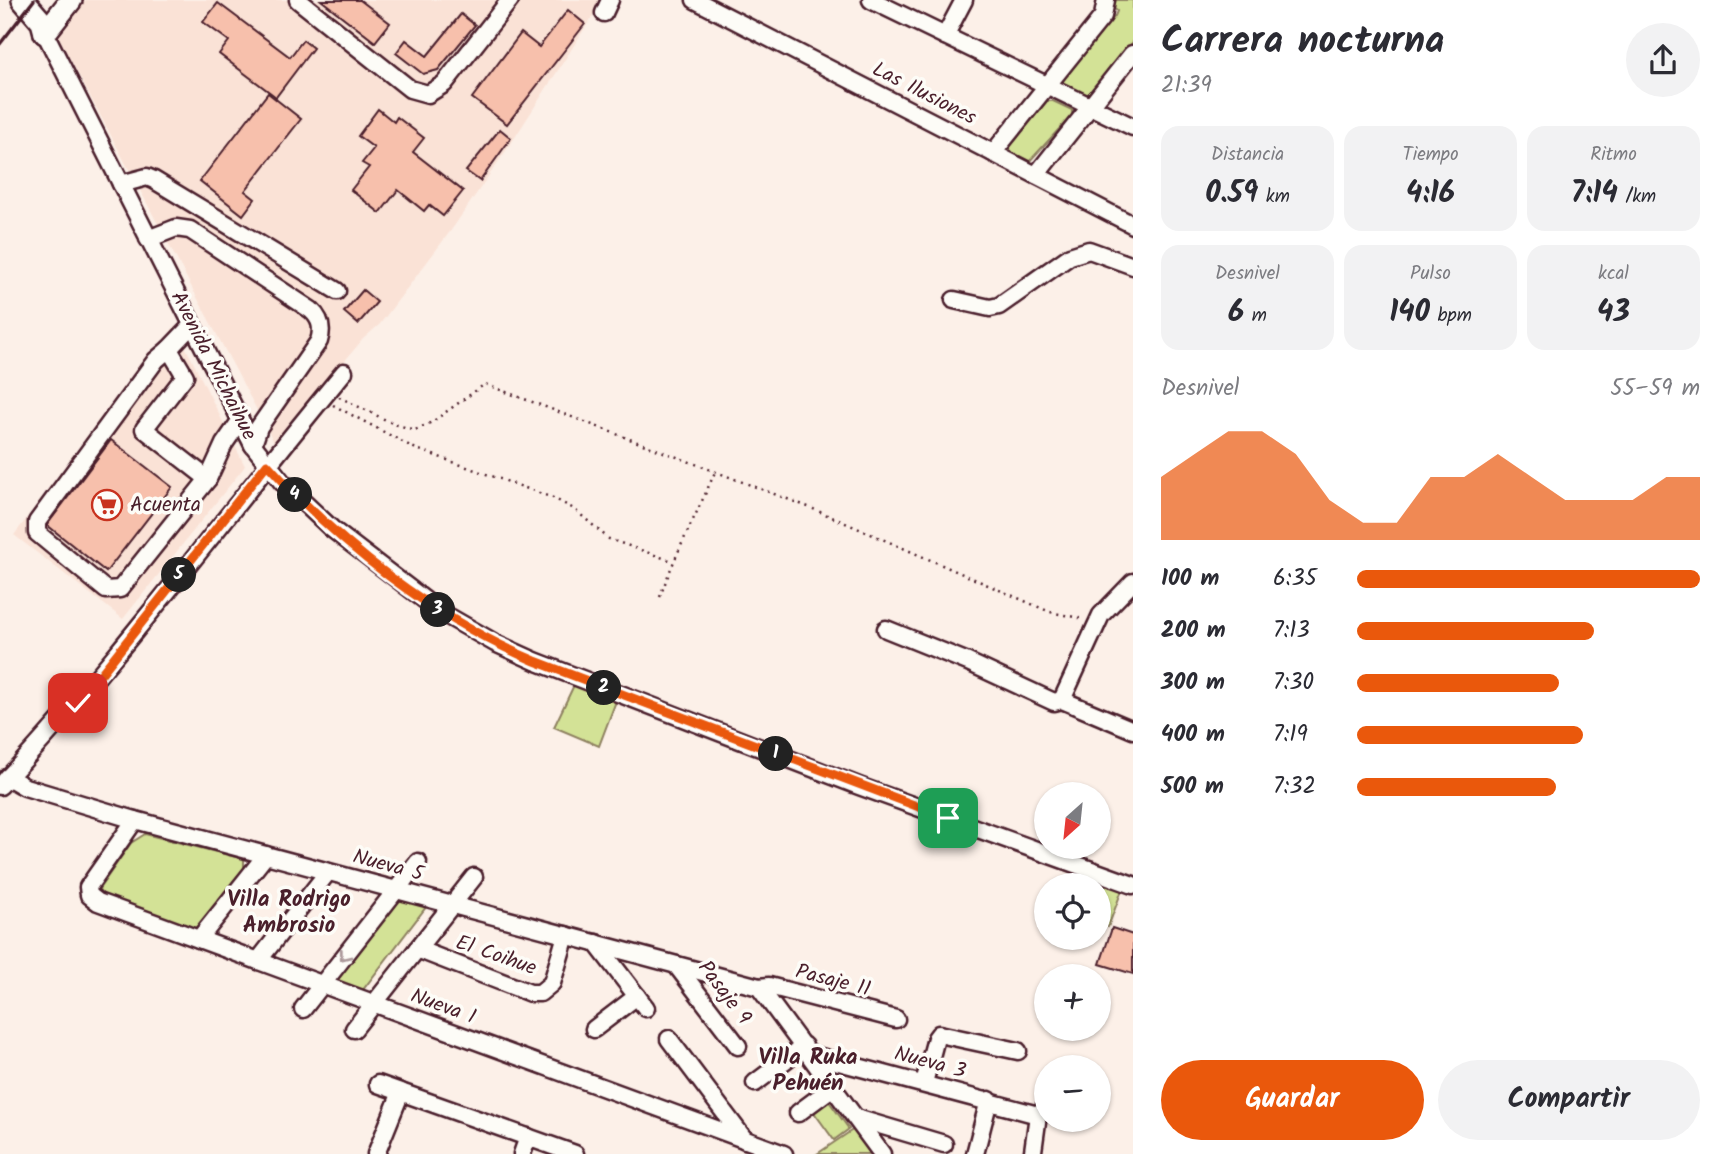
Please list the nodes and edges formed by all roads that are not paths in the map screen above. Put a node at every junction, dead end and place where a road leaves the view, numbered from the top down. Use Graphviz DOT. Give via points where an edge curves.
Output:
graph roads {
  1 [pos="23,0"];
  2 [pos="71,0"];
  3 [pos="298,0"];
  4 [pos="510,0"];
  5 [pos="695,0"];
  6 [pos="964,0"];
  7 [pos="880,2"];
  8 [pos="1105,8"];
  9 [pos="45,33"];
  10 [pos="945,36"];
  11 [pos="1132,54"];
  12 [pos="1048,86"];
  13 [pos="1091,106"];
  14 [pos="1133,127"];
  15 [pos="993,153"];
  16 [pos="1036,175"];
  17 [pos="121,184"];
  18 [pos="1133,225"];
  19 [pos="148,239"];
  20 [pos="1133,266"];
  21 [pos="337,291"];
  22 [pos="954,300"];
  23 [pos="191,326"];
  24 [pos="169,349"];
  25 [pos="344,372"];
  26 [pos="240,421"];
  27 [pos="253,445"];
  28 [pos="267,464"];
  29 [pos="208,479"];
  30 [pos="1133,582"];
  31 [pos="886,629"];
  32 [pos="1062,701"];
  33 [pos="1133,730"];
  34 [pos="4,782"];
  35 [pos="135,820"];
  36 [pos="266,855"];
  37 [pos="418,862"];
  38 [pos="328,872"];
  39 [pos="474,877"];
  40 [pos="1133,885"];
  41 [pos="397,890"];
  42 [pos="451,905"];
  43 [pos="566,935"];
  44 [pos="199,939"];
  45 [pos="596,943"];
  46 [pos="417,948"];
  47 [pos="258,961"];
  48 [pos="677,965"];
  49 [pos="322,984"];
  50 [pos="759,987"];
  51 [pos="374,1004"];
  52 [pos="303,1009"];
  53 [pos="897,1019"];
  54 [pos="354,1029"];
  55 [pos="594,1029"];
  56 [pos="669,1039"];
  57 [pos="738,1046"];
  58 [pos="806,1050"];
  59 [pos="1018,1051"];
  60 [pos="755,1083"];
  61 [pos="924,1083"];
  62 [pos="378,1084"];
  63 [pos="833,1087"];
  64 [pos="401,1092"];
  65 [pos="989,1100"];
  66 [pos="1034,1109"];
  67 [pos="798,1113"];
  68 [pos="856,1118"];
  69 [pos="1038,1132"];
  70 [pos="528,1137"];
  71 [pos="745,1140"];
  72 [pos="944,1144"];
  73 [pos="1033,1153"];
  74 [pos="376,1154"];
  75 [pos="522,1154"];
  76 [pos="575,1154"];
  77 [pos="784,1154"];
  78 [pos="882,1154"];
  79 [pos="975,1154"];
  1 -- 9 [label="main road, Avenida Michaihue" via="42,22"];
  2 -- 9 [label="main road"];
  3 -- 4 [label="street" via="421,94 439,89"];
  5 -- 15 [label="street, Las Ilusiones"];
  6 -- 10 [label="street"];
  7 -- 10 [label="street"];
  8 -- 12 [label="street"];
  9 -- 17 [label="street, Avenida Michaihue"];
  10 -- 12 [label="street"];
  11 -- 13 [label="street"];
  12 -- 13 [label="street"];
  12 -- 15 [label="street"];
  13 -- 14 [label="street"];
  13 -- 16 [label="street"];
  15 -- 16 [label="street, Las Ilusiones"];
  16 -- 18 [label="street, Las Ilusiones"];
  17 -- 19 [label="street, Avenida Michaihue"];
  17 -- 21 [label="street" via="147,177 154,180"];
  19 -- 23 [label="street, Avenida Michaihue"];
  19 -- 27 [label="street" via="176,228 190,230 311,310 319,320 319,341 264,419"];
  20 -- 22 [label="street" via="1089,250 1070,256 999,306"];
  23 -- 24 [label="street"];
  23 -- 26 [label="street, Avenida Michaihue"];
  24 -- 29 [label="street" via="185,376 144,429"];
  24 -- 29 [label="street" via="156,360 37,522 37,533 106,590 120,589"];
  25 -- 28 [label="street"];
  26 -- 27 [label="street, Avenida Michaihue"];
  26 -- 29 [label="street"];
  27 -- 28 [label="street, Avenida Michaihue"];
  28 -- 34 [label="street" via="78,703"];
  28 -- 40 [label="street, Avenida Michaihue" via="350,544 439,611 495,643 834,776"];
  30 -- 32 [label="street" via="1098,620"];
  31 -- 32 [label="street" via="1054,702"];
  32 -- 33 [label="street"];
  34 -- 35 [label="street, Nueva 5"];
  35 -- 36 [label="street, Nueva 5"];
  35 -- 44 [label="street, Nueva 1" via="88,887 89,895"];
  36 -- 38 [label="street, Nueva 5"];
  36 -- 44 [label="street"];
  37 -- 41 [label="street"];
  38 -- 41 [label="street, Nueva 5"];
  38 -- 47 [label="street"];
  39 -- 42 [label="street"];
  41 -- 42 [label="street, Nueva 5"];
  41 -- 49 [label="street, one-way"];
  42 -- 43 [label="street, Nueva 5"];
  42 -- 46 [label="street"];
  43 -- 45 [label="street, Nueva 5"];
  43 -- 46 [label="street, El Coihue" via="552,983 540,993"];
  44 -- 47 [label="street, Nueva 1"];
  45 -- 48 [label="street, Nueva 5"];
  45 -- 55 [label="street" via="641,1002"];
  46 -- 51 [label="street"];
  47 -- 49 [label="street, Nueva 1"];
  48 -- 50 [label="street, Nueva 5"];
  48 -- 57 [label="street, Pasaje 9"];
  49 -- 51 [label="street, Nueva 1"];
  49 -- 52 [label="street"];
  50 -- 53 [label="street, Pasaje 11"];
  50 -- 58 [label="street"];
  51 -- 54 [label="street"];
  51 -- 71 [label="street, Nueva 1"];
  56 -- 71 [label="street"];
  58 -- 60 [label="street"];
  58 -- 61 [label="street, Nueva 3"];
  58 -- 63 [label="street"];
  59 -- 61 [label="street" via="939,1034"];
  61 -- 65 [label="street, Nueva 3"];
  62 -- 64 [label="street"];
  63 -- 67 [label="street"];
  63 -- 68 [label="street"];
  64 -- 70 [label="street"];
  64 -- 74 [label="street"];
  65 -- 66 [label="street, Nueva 3"];
  65 -- 79 [label="street"];
  68 -- 72 [label="street"];
  68 -- 78 [label="street"];
  69 -- 73 [label="street"];
  70 -- 75 [label="street"];
  70 -- 76 [label="street"];
  71 -- 77 [label="street, Nueva 1"];
}
